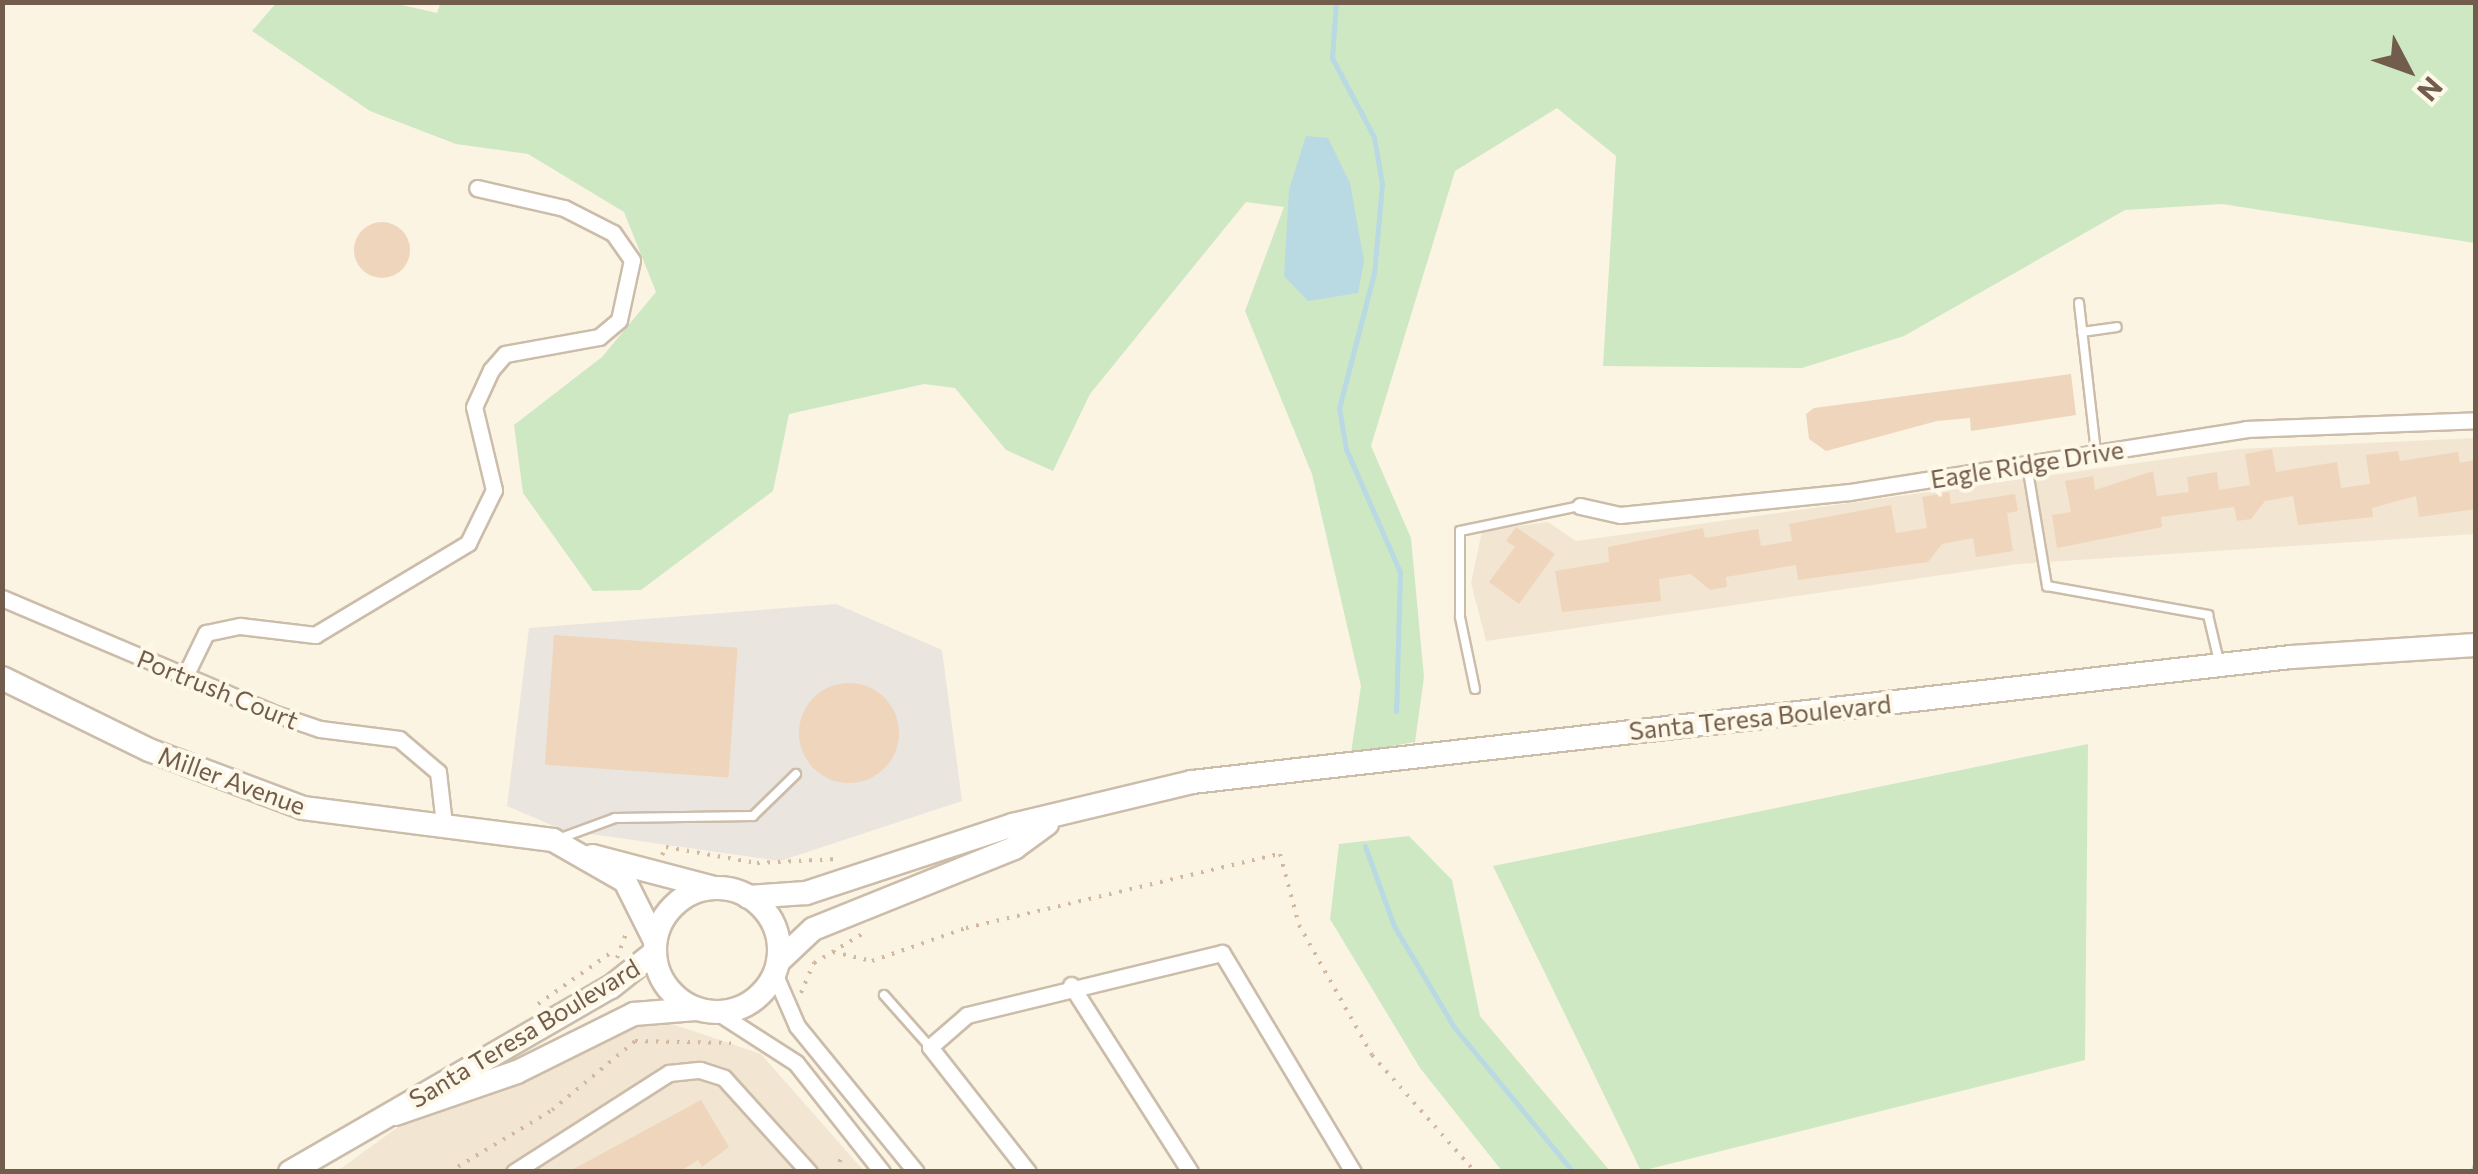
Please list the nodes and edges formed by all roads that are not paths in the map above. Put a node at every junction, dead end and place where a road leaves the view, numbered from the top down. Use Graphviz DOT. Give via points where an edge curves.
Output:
graph roads {
  1 [pos="477,188"];
  2 [pos="2079,303"];
  3 [pos="2117,326"];
  4 [pos="2082,332"];
  5 [pos="2476,420"];
  6 [pos="2096,453"];
  7 [pos="2027,464"];
  8 [pos="1580,506"];
  9 [pos="2,598"];
  10 [pos="2476,645"];
  11 [pos="2220,665"];
  12 [pos="184,676"];
  13 [pos="2,678"];
  14 [pos="1475,689"];
  15 [pos="796,774"];
  16 [pos="1050,821"];
  17 [pos="444,824"];
  18 [pos="554,840"];
  19 [pos="592,856"];
  20 [pos="714,888"];
  21 [pos="748,897"];
  22 [pos="655,946"];
  23 [pos="776,968"];
  24 [pos="1071,986"];
  25 [pos="884,995"];
  26 [pos="708,1011"];
  27 [pos="930,1047"];
  28 [pos="391,1114"];
  29 [pos="1188,1170"];
  30 [pos="290,1172"];
  31 [pos="514,1172"];
  32 [pos="809,1172"];
  33 [pos="882,1172"];
  34 [pos="916,1172"];
  35 [pos="1028,1172"];
  36 [pos="1353,1172"];
  1 -- 12 [label="street" via="564,208 613,233 632,260 619,320 599,337 505,354 491,370 474,407 494,490 468,543 315,634 240,626 206,633"];
  2 -- 4 [label="lane"];
  3 -- 4 [label="lane"];
  4 -- 6 [label="lane"];
  5 -- 6 [label="street, Eagle Ridge Drive" via="2246,429"];
  6 -- 7 [label="street, Eagle Ridge Drive"];
  7 -- 8 [label="street, Eagle Ridge Drive" via="1639,513"];
  7 -- 11 [label="lane" via="2046,586 2208,615"];
  8 -- 14 [label="lane" via="1460,531 1460,617"];
  9 -- 12 [label="street, Portrush Court"];
  10 -- 11 [label="main road, Santa Teresa Boulevard"];
  11 -- 16 [label="main road, Santa Teresa Boulevard" via="1192,782"];
  12 -- 17 [label="street, Portrush Court" via="320,730 400,739 438,772"];
  13 -- 17 [label="main road, Miller Avenue" via="149,750 303,808"];
  15 -- 18 [label="lane" via="753,816 615,818"];
  16 -- 21 [label="main road, Santa Teresa Boulevard" via="806,892"];
  16 -- 23 [label="main road, Santa Teresa Boulevard" via="1014,848 813,929"];
  17 -- 18 [label="main road, Miller Avenue"];
  18 -- 19 [label="main road, Miller Avenue"];
  19 -- 20 [label="main road, Miller Avenue"];
  19 -- 22 [label="main road, Miller Avenue" via="638,896"];
  20 -- 21 [label="main road"];
  20 -- 22 [label="main road" via="677,903"];
  21 -- 23 [label="main road" via="775,930"];
  22 -- 26 [label="main road" via="667,987"];
  22 -- 28 [label="main road, Santa Teresa Boulevard"];
  23 -- 26 [label="main road" via="752,1001"];
  23 -- 34 [label="street" via="797,1026"];
  24 -- 27 [label="street" via="966,1015"];
  24 -- 29 [label="street"];
  24 -- 36 [label="street" via="1222,952"];
  25 -- 27 [label="lane"];
  26 -- 28 [label="main road, Santa Teresa Boulevard" via="634,1014 517,1072"];
  26 -- 33 [label="street" via="796,1063"];
  27 -- 35 [label="street"];
  28 -- 30 [label="main road, Santa Teresa Boulevard"];
  31 -- 32 [label="street" via="669,1072 724,1078"];
}
